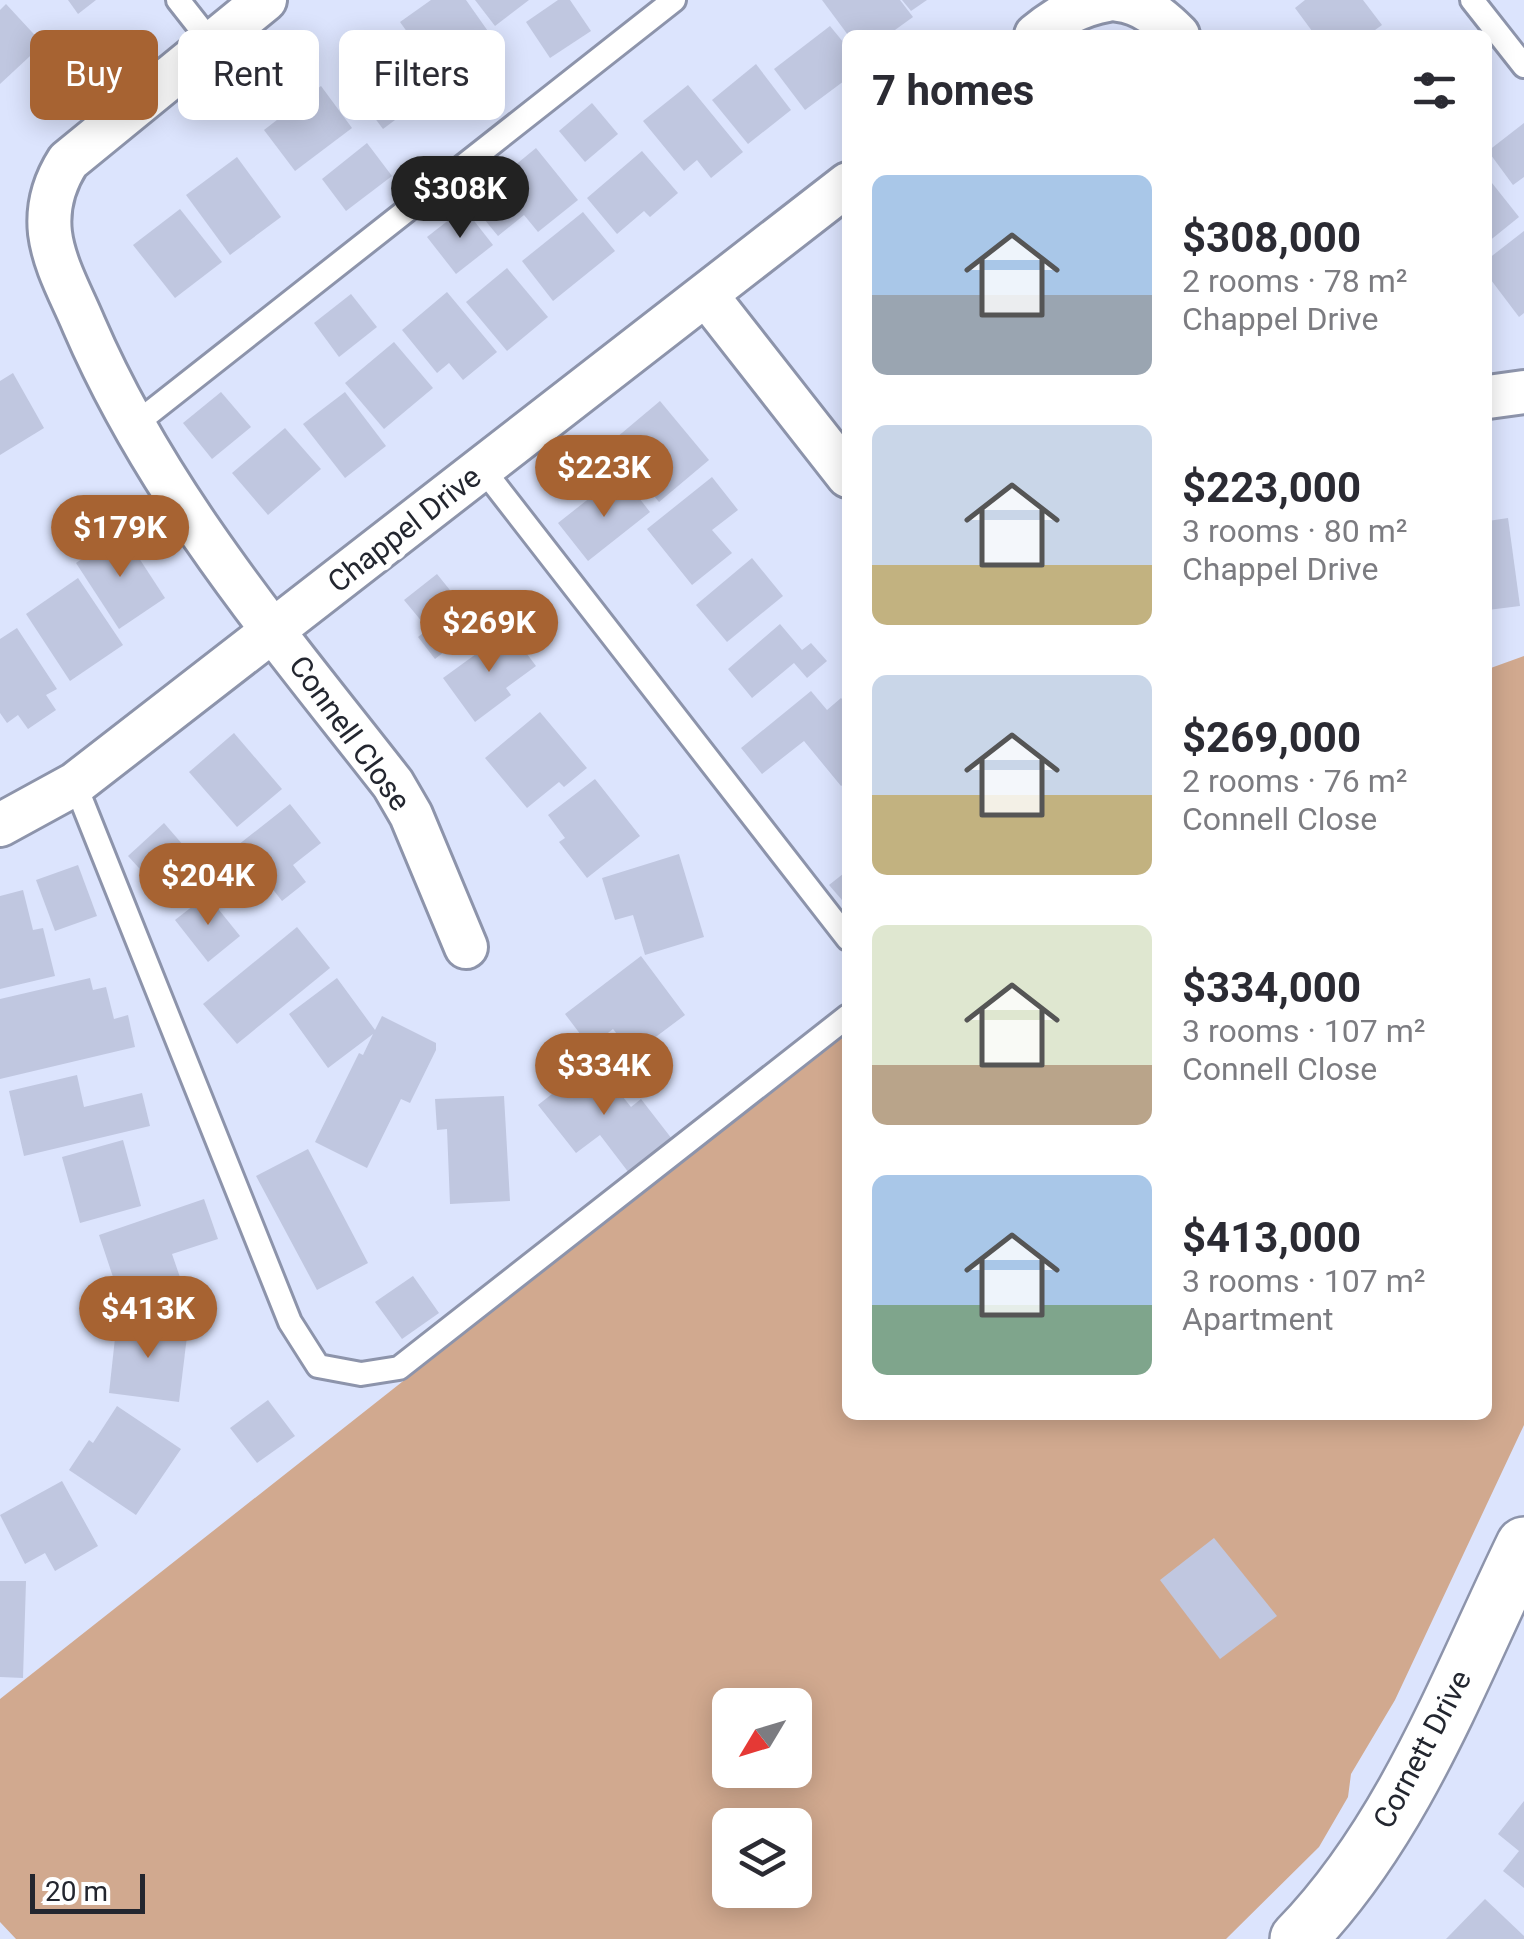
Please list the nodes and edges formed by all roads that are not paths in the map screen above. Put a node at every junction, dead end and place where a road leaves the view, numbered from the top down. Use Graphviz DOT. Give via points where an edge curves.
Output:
graph roads {
  1 [pos="178,0"];
  2 [pos="265,0"];
  3 [pos="674,0"];
  4 [pos="1107,0"];
  5 [pos="1118,0"];
  6 [pos="1472,0"];
  7 [pos="202,30"];
  8 [pos="226,30"];
  9 [pos="1043,30"];
  10 [pos="1173,30"];
  11 [pos="1524,66"];
  12 [pos="178,69"];
  13 [pos="842,189"];
  14 [pos="706,296"];
  15 [pos="1524,392"];
  16 [pos="1492,396"];
  17 [pos="133,426"];
  18 [pos="482,468"];
  19 [pos="842,468"];
  20 [pos="274,632"];
  21 [pos="75,784"];
  22 [pos="0,825"];
  23 [pos="842,931"];
  24 [pos="466,947"];
  25 [pos="842,1021"];
  26 [pos="1524,1545"];
  27 [pos="1511,1605"];
  28 [pos="1298,1939"];
  1 -- 7 [label="lane"];
  2 -- 8 [label="street, Connell Close"];
  3 -- 17 [label="lane"];
  4 -- 9 [label="street" via="1068,12"];
  5 -- 10 [label="street" via="1138,4"];
  6 -- 11 [label="lane"];
  12 -- 17 [label="street, Connell Close" via="82,146 51,198 50,236 58,264"];
  13 -- 14 [label="street, Chappel Drive"];
  14 -- 18 [label="street, Chappel Drive"];
  14 -- 19 [label="street"];
  15 -- 16 [label="street"];
  17 -- 20 [label="street, Connell Close" via="199,533"];
  18 -- 20 [label="street, Chappel Drive"];
  18 -- 23 [label="lane"];
  20 -- 21 [label="street, Chappel Drive"];
  20 -- 24 [label="street, Connell Close" via="394,784"];
  21 -- 22 [label="street, Chappel Drive"];
  21 -- 25 [label="lane" via="290,1322 318,1366 361,1374 399,1368"];
  26 -- 27 [label="street, Cornett Drive"];
  27 -- 28 [label="street, Cornett Drive" via="1394,1807"];
}
